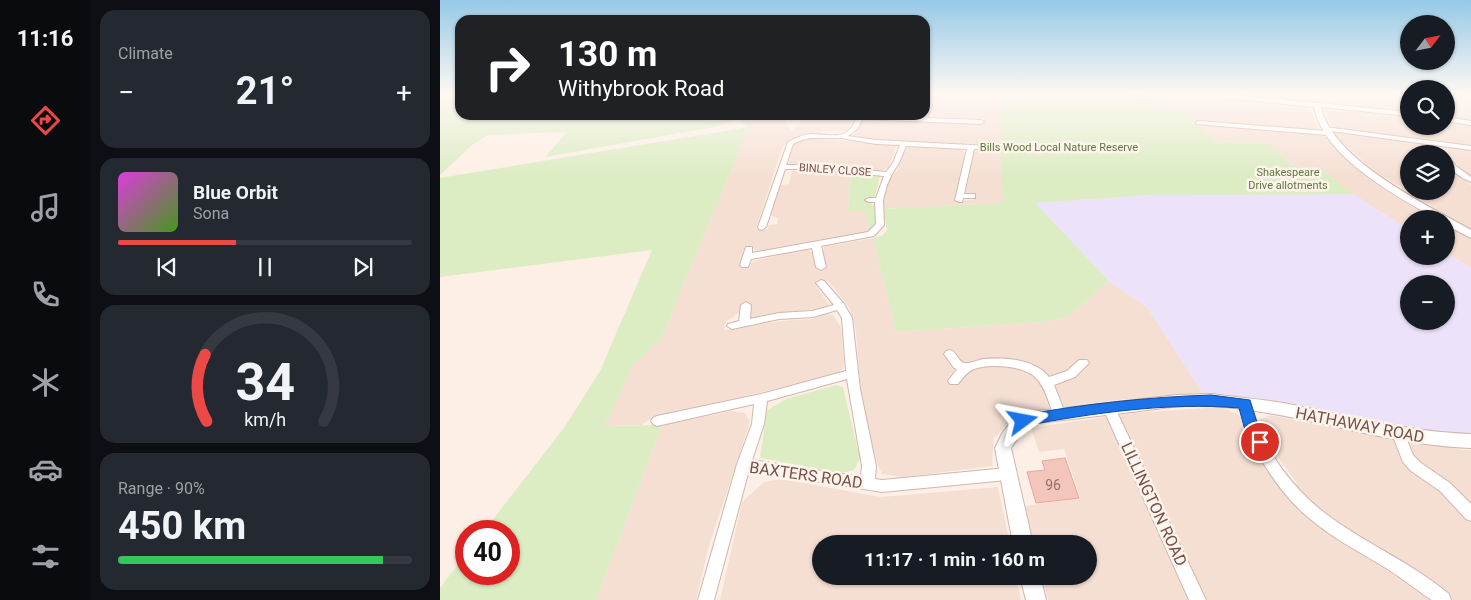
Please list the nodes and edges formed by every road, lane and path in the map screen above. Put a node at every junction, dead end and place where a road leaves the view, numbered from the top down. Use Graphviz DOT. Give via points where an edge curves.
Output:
graph roads {
  1 [pos="859,121"];
  2 [pos="1322,121"];
  3 [pos="1458,121"];
  4 [pos="1198,123"];
  5 [pos="1471,123"];
  6 [pos="1326,131"];
  7 [pos="843,137"];
  8 [pos="1437,142"];
  9 [pos="904,143"];
  10 [pos="1439,145"];
  11 [pos="971,147"];
  12 [pos="988,147"];
  13 [pos="1471,148"];
  14 [pos="782,168"];
  15 [pos="1455,168"];
  16 [pos="888,174"];
  17 [pos="1471,180"];
  18 [pos="972,196"];
  19 [pos="869,200"];
  20 [pos="879,200"];
  21 [pos="1428,210"];
  22 [pos="776,220"];
  23 [pos="1455,226"];
  24 [pos="1471,235"];
  25 [pos="816,244"];
  26 [pos="748,257"];
  27 [pos="821,267"];
  28 [pos="821,283"];
  29 [pos="746,305"];
  30 [pos="840,306"];
  31 [pos="744,324"];
  32 [pos="732,326"];
  33 [pos="950,354"];
  34 [pos="1083,363"];
  35 [pos="966,368"];
  36 [pos="852,373"];
  37 [pos="954,381"];
  38 [pos="1046,382"];
  39 [pos="761,398"];
  40 [pos="1245,403"];
  41 [pos="1109,408"];
  42 [pos="1059,413"];
  43 [pos="657,421"];
  44 [pos="1398,434"];
  45 [pos="1471,441"];
  46 [pos="744,464"];
  47 [pos="1007,474"];
  48 [pos="867,484"];
  49 [pos="1471,514"];
  50 [pos="1021,535"];
  51 [pos="1032,585"];
  52 [pos="706,600"];
  53 [pos="1036,600"];
  54 [pos="1198,600"];
  55 [pos="1443,600"];
  1 -- 7 [label="street"];
  2 -- 6 [label="street"];
  3 -- 5 [label="street"];
  4 -- 6 [label="street"];
  6 -- 8 [label="street"];
  6 -- 21 [label="street" via="1361,166"];
  7 -- 9 [label="street"];
  7 -- 14 [label="street" via="814,135 794,139"];
  8 -- 10 [label="street"];
  8 -- 13 [label="street"];
  9 -- 11 [label="street"];
  9 -- 16 [label="street, BINLEY CLOSE"];
  11 -- 12 [label="street"];
  11 -- 18 [label="street" via="960,198"];
  14 -- 16 [label="street, BINLEY CLOSE"];
  14 -- 22 [label="street" via="763,224"];
  15 -- 17 [label="street"];
  16 -- 20 [label="street, BINLEY CLOSE"];
  19 -- 20 [label="street"];
  20 -- 25 [label="street, BINLEY CLOSE" via="880,225 871,234"];
  23 -- 24 [label="street"];
  25 -- 26 [label="street, BINLEY CLOSE"];
  25 -- 27 [label="street"];
  28 -- 30 [label="street"];
  29 -- 31 [label="street"];
  30 -- 31 [label="street" via="813,314 779,316"];
  30 -- 36 [label="street" via="850,332"];
  31 -- 32 [label="street"];
  33 -- 35 [label="street" via="958,365"];
  34 -- 38 [label="street" via="1064,379"];
  35 -- 37 [label="street"];
  35 -- 38 [label="street" via="1004,362 1037,372"];
  36 -- 39 [label="street"];
  36 -- 48 [label="street" via="869,466"];
  38 -- 42 [label="street"];
  39 -- 43 [label="street"];
  39 -- 46 [label="street" via="758,424"];
  40 -- 41 [label="street, HATHAWAY ROAD" via="1194,400"];
  40 -- 44 [label="street, HATHAWAY ROAD"];
  40 -- 55 [label="street" via="1252,430 1274,466 1312,512 1392,561"];
  41 -- 42 [label="street, HATHAWAY ROAD"];
  41 -- 54 [label="street, LILLINGTON ROAD"];
  42 -- 47 [label="street, HATHAWAY ROAD" via="1023,421 1006,437 1003,448"];
  44 -- 45 [label="street, HATHAWAY ROAD"];
  44 -- 49 [label="street" via="1408,458 1416,467 1445,487"];
  46 -- 48 [label="street, BAXTERS ROAD"];
  46 -- 52 [label="street, BAXTERS ROAD"];
  47 -- 48 [label="street, BAXTERS ROAD" via="882,486"];
  47 -- 50 [label="street"];
  51 -- 53 [label="street"];
}
